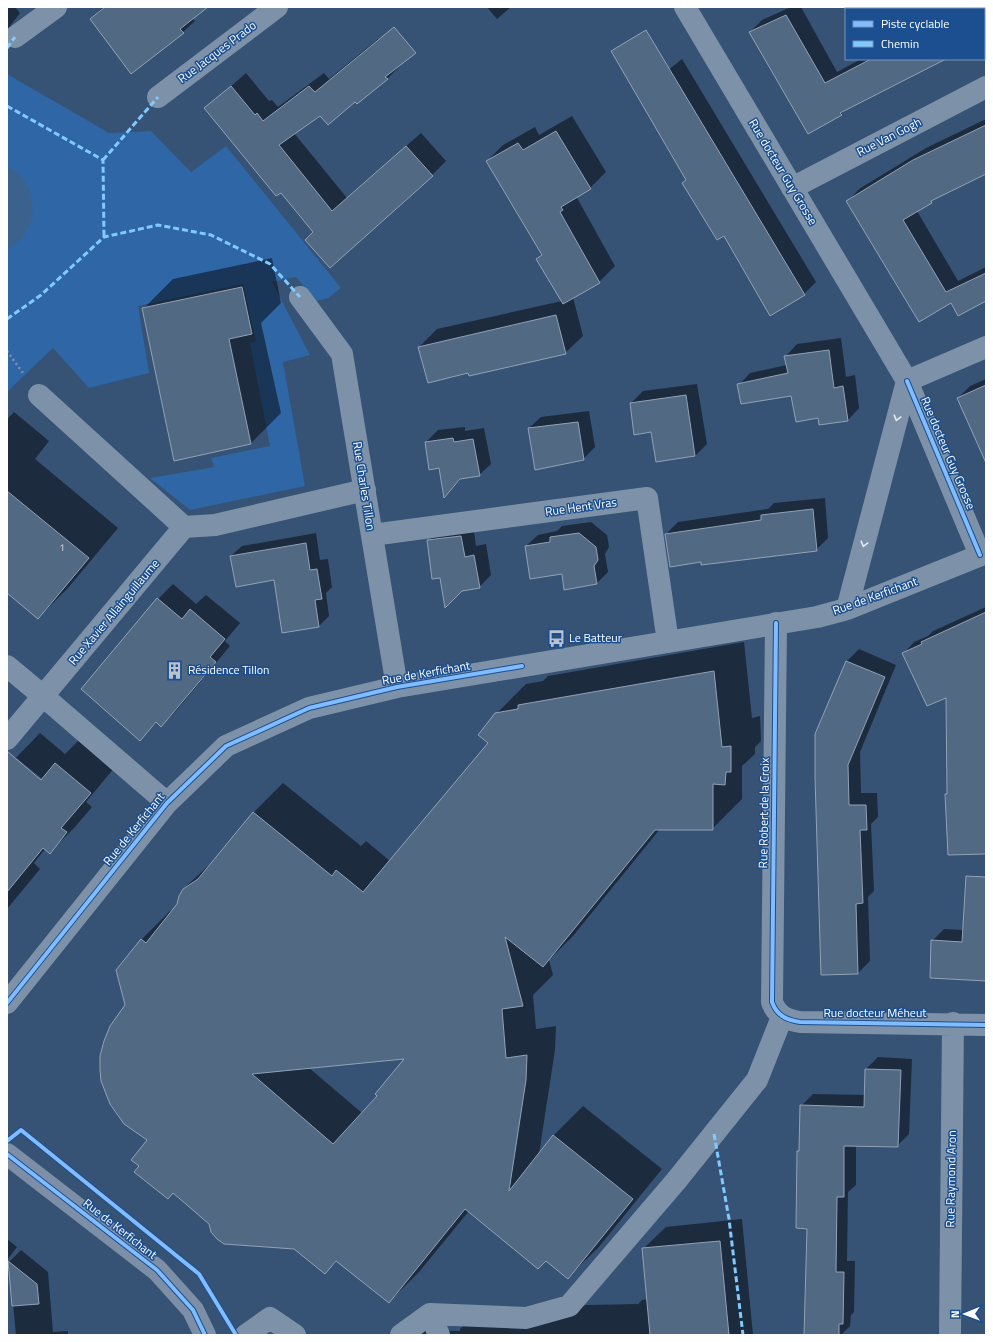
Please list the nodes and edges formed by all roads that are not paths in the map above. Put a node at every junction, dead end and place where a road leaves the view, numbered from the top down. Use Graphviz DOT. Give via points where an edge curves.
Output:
graph roads {
  1 [pos="56,7"];
  2 [pos="277,7"];
  3 [pos="685,7"];
  4 [pos="15,37"];
  5 [pos="986,87"];
  6 [pos="158,97"];
  7 [pos="792,188"];
  8 [pos="300,297"];
  9 [pos="986,347"];
  10 [pos="907,381"];
  11 [pos="39,395"];
  12 [pos="365,490"];
  13 [pos="184,528"];
  14 [pos="372,534"];
  15 [pos="983,554"];
  16 [pos="847,609"];
  17 [pos="776,623"];
  18 [pos="668,642"];
  19 [pos="7,666"];
  20 [pos="397,687"];
  21 [pos="43,696"];
  22 [pos="7,740"];
  23 [pos="167,803"];
  24 [pos="7,1003"];
  25 [pos="777,1009"];
  26 [pos="953,1023"];
  27 [pos="986,1025"];
  28 [pos="7,1154"];
  29 [pos="430,1314"];
  30 [pos="205,1335"];
  31 [pos="246,1335"];
  32 [pos="295,1335"];
  33 [pos="401,1335"];
  34 [pos="439,1335"];
  35 [pos="950,1335"];
  1 -- 4 [label="street"];
  2 -- 6 [label="street, Rue Jacques Prado"];
  3 -- 7 [label="street, Rue docteur Guy Grosse"];
  5 -- 7 [label="street, Rue Van Gogh"];
  7 -- 10 [label="street, Rue docteur Guy Grosse"];
  8 -- 12 [label="street, Rue Charles Tillon" via="342,354"];
  9 -- 10 [label="street"];
  10 -- 15 [label="street, Rue docteur Guy Grosse"];
  10 -- 16 [label="street, one-way"];
  11 -- 13 [label="street"];
  12 -- 13 [label="street" via="215,526"];
  12 -- 14 [label="street, Rue Charles Tillon"];
  13 -- 21 [label="street, Rue Xavier Allainguillaume"];
  14 -- 18 [label="street, Rue Hent Vras" via="647,498"];
  14 -- 20 [label="street, Rue Charles Tillon"];
  15 -- 16 [label="street, Rue de Kerfichant"];
  16 -- 17 [label="street, Rue de Kerfichant"];
  17 -- 18 [label="street, Rue de Kerfichant"];
  17 -- 25 [label="street, Rue Robert de la Croix"];
  18 -- 20 [label="street, Rue de Kerfichant"];
  19 -- 21 [label="street"];
  20 -- 23 [label="street, Rue de Kerfichant" via="309,708 226,746"];
  21 -- 22 [label="street, Rue Xavier Allainguillaume"];
  21 -- 23 [label="street"];
  23 -- 24 [label="street, Rue de Kerfichant"];
  25 -- 26 [label="street, Rue docteur Méheut" via="790,1021 800,1022"];
  25 -- 29 [label="street" via="757,1080 671,1187 569,1306 526,1318"];
  26 -- 27 [label="street, Rue docteur Méheut"];
  26 -- 35 [label="street, Rue Raymond Aron"];
  28 -- 30 [label="main road, Rue de Kerfichant" via="156,1270 193,1310"];
  29 -- 33 [label="street"];
  29 -- 34 [label="street"];
  31 -- 32 [label="street" via="270,1318"];
}
